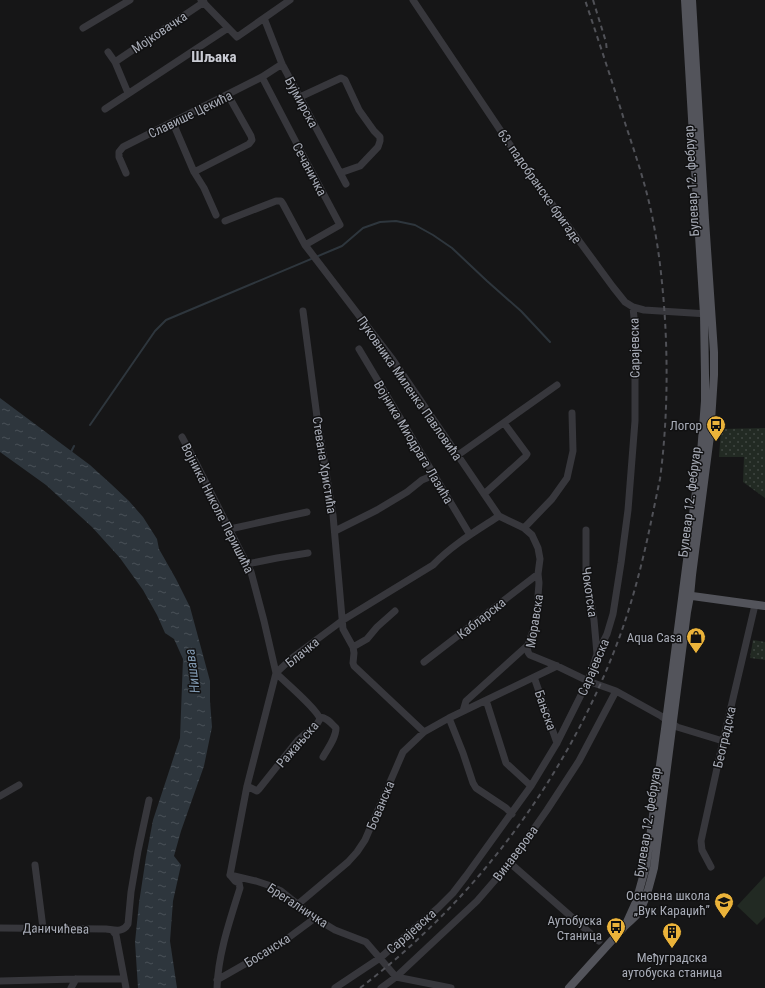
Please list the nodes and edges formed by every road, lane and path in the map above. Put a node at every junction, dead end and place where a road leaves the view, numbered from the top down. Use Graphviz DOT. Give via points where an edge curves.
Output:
graph roads {
  1 [pos="130,0"];
  2 [pos="290,0"];
  3 [pos="413,0"];
  4 [pos="685,0"];
  5 [pos="692,0"];
  6 [pos="202,1"];
  7 [pos="264,18"];
  8 [pos="83,28"];
  9 [pos="228,28"];
  10 [pos="108,52"];
  11 [pos="115,62"];
  12 [pos="282,64"];
  13 [pos="262,77"];
  14 [pos="128,93"];
  15 [pos="228,95"];
  16 [pos="300,97"];
  17 [pos="104,109"];
  18 [pos="173,122"];
  19 [pos="194,172"];
  20 [pos="126,173"];
  21 [pos="340,173"];
  22 [pos="346,184"];
  23 [pos="216,215"];
  24 [pos="225,221"];
  25 [pos="305,245"];
  26 [pos="633,307"];
  27 [pos="303,311"];
  28 [pos="708,314"];
  29 [pos="358,349"];
  30 [pos="557,385"];
  31 [pos="572,413"];
  32 [pos="504,423"];
  33 [pos="182,437"];
  34 [pos="458,455"];
  35 [pos="434,475"];
  36 [pos="484,494"];
  37 [pos="306,512"];
  38 [pos="499,516"];
  39 [pos="524,528"];
  40 [pos="230,529"];
  41 [pos="335,530"];
  42 [pos="586,530"];
  43 [pos="470,535"];
  44 [pos="308,553"];
  45 [pos="247,564"];
  46 [pos="538,574"];
  47 [pos="686,595"];
  48 [pos="754,605"];
  49 [pos="765,606"];
  50 [pos="395,611"];
  51 [pos="343,620"];
  52 [pos="528,645"];
  53 [pos="353,647"];
  54 [pos="597,654"];
  55 [pos="424,662"];
  56 [pos="557,666"];
  57 [pos="276,673"];
  58 [pos="534,677"];
  59 [pos="588,681"];
  60 [pos="616,691"];
  61 [pos="486,700"];
  62 [pos="463,711"];
  63 [pos="320,717"];
  64 [pos="449,718"];
  65 [pos="669,722"];
  66 [pos="424,732"];
  67 [pos="723,741"];
  68 [pos="557,743"];
  69 [pos="323,757"];
  70 [pos="19,785"];
  71 [pos="247,786"];
  72 [pos="531,786"];
  73 [pos="0,796"];
  74 [pos="149,800"];
  75 [pos="512,814"];
  76 [pos="510,863"];
  77 [pos="35,865"];
  78 [pos="711,867"];
  79 [pos="230,875"];
  80 [pos="297,905"];
  81 [pos="315,918"];
  82 [pos="0,926"];
  83 [pos="43,928"];
  84 [pos="112,930"];
  85 [pos="599,941"];
  86 [pos="380,958"];
  87 [pos="396,977"];
  88 [pos="76,979"];
  89 [pos="124,979"];
  90 [pos="217,980"];
  91 [pos="0,981"];
  92 [pos="71,988"];
  93 [pos="126,988"];
  94 [pos="217,988"];
  95 [pos="335,988"];
  96 [pos="381,988"];
  97 [pos="451,988"];
  98 [pos="568,988"];
  1 -- 8 [label="street"];
  2 -- 7 [label="street"];
  3 -- 26 [label="street, 63. падобранске бригаде" via="532,176 613,287 625,302"];
  4 -- 28 [label="main road, Булевар 12. фебруар" via="698,220"];
  5 -- 28 [label="main road, Булевар 12. фебруар"];
  6 -- 9 [label="street"];
  6 -- 11 [label="street, Мојковачка"];
  7 -- 9 [label="street" via="237,37"];
  7 -- 12 [label="street, Бујмирска"];
  9 -- 14 [label="street"];
  10 -- 11 [label="street"];
  11 -- 14 [label="street"];
  12 -- 13 [label="street, Славише Цекића"];
  12 -- 16 [label="street, Бујмирска"];
  13 -- 15 [label="street, Славише Цекића"];
  13 -- 25 [label="street, Сечаничка" via="340,225"];
  14 -- 17 [label="street"];
  15 -- 18 [label="street, Славише Цекића"];
  15 -- 19 [label="street" via="252,140 250,144"];
  16 -- 21 [label="street, Бујмирска"];
  16 -- 21 [label="street" via="341,78 345,80 359,110 380,137 378,147 360,166"];
  18 -- 19 [label="street"];
  18 -- 20 [label="street, Славише Цекића" via="123,147 119,156"];
  19 -- 23 [label="street"];
  21 -- 22 [label="street, Бујмирска"];
  24 -- 25 [label="street, Пуковника Миленка Павловића" via="281,201"];
  25 -- 34 [label="street, Пуковника Миленка Павловића" via="393,360"];
  26 -- 28 [label="street"];
  26 -- 54 [label="street, Сарајевска" via="635,421 628,510 612,614 607,634"];
  27 -- 41 [label="street, Стевана Христића"];
  28 -- 47 [label="main road, Булевар 12. фебруар" via="714,352 710,436 692,575"];
  29 -- 35 [label="street, Војника Миодрага Лазића"];
  30 -- 32 [label="street"];
  31 -- 39 [label="street" via="573,451 567,478 552,499"];
  32 -- 34 [label="street"];
  32 -- 36 [label="street" via="527,454"];
  33 -- 40 [label="street, Војника Николе Перишића"];
  34 -- 36 [label="street, Пуковника Миленка Павловића"];
  35 -- 41 [label="street" via="422,480 377,510"];
  35 -- 43 [label="street, Војника Миодрага Лазића"];
  36 -- 38 [label="street, Пуковника Миленка Павловића"];
  37 -- 40 [label="street"];
  38 -- 39 [label="street, Моравска"];
  38 -- 43 [label="street, Блачка"];
  39 -- 46 [label="street, Моравска" via="532,535 538,548"];
  40 -- 45 [label="street, Војника Николе Перишића"];
  41 -- 51 [label="street, Стевана Христића"];
  42 -- 54 [label="street, Чокотска" via="586,570"];
  43 -- 51 [label="street, Блачка" via="443,554 433,565"];
  44 -- 45 [label="street"];
  45 -- 57 [label="street, Војника Николе Перишића"];
  46 -- 52 [label="street, Моравска" via="540,583 536,622"];
  46 -- 55 [label="street, Кабларска"];
  47 -- 48 [label="main road"];
  47 -- 65 [label="main road, Булевар 12. фебруар" via="687,612"];
  48 -- 49 [label="main road"];
  48 -- 67 [label="street, Београдска"];
  50 -- 53 [label="street" via="367,639"];
  51 -- 53 [label="street, Стевана Христића" via="343,629"];
  51 -- 57 [label="street, Блачка"];
  52 -- 56 [label="street, Моравска" via="530,655"];
  52 -- 62 [label="street, Бованска" via="466,702"];
  53 -- 66 [label="street" via="355,668"];
  54 -- 59 [label="street, Сарајевска"];
  56 -- 58 [label="street, Бованска"];
  56 -- 59 [label="street, Моравска"];
  57 -- 63 [label="street, Ражањска"];
  57 -- 71 [label="street, Блачка"];
  58 -- 61 [label="street, Бованска"];
  58 -- 68 [label="street, Бањска"];
  59 -- 60 [label="street, Моравска"];
  59 -- 68 [label="street, Сарајевска"];
  60 -- 65 [label="street, Моравска"];
  60 -- 76 [label="street, Винаверова" via="579,761"];
  61 -- 62 [label="street, Бованска"];
  61 -- 72 [label="street" via="506,763"];
  62 -- 64 [label="street, Бованска"];
  63 -- 69 [label="street" via="327,719 336,728"];
  63 -- 71 [label="street, Ражањска" via="317,724 298,740 259,790"];
  64 -- 66 [label="street, Бованска"];
  64 -- 75 [label="street" via="476,788"];
  65 -- 67 [label="street, Моравска" via="677,727"];
  65 -- 98 [label="main road, Булевар 12. фебруар" via="672,730 654,868 646,896 634,919 626,924"];
  66 -- 80 [label="street, Бованска" via="403,752 365,840 357,852"];
  67 -- 78 [label="street, Београдска" via="701,842 702,850"];
  68 -- 72 [label="street, Сарајевска"];
  70 -- 73 [label="street"];
  71 -- 79 [label="street, Блачка"];
  72 -- 75 [label="street, Сарајевска"];
  74 -- 84 [label="street" via="136,858 128,924 122,930"];
  75 -- 86 [label="street, Сарајевска" via="446,901"];
  76 -- 85 [label="street"];
  76 -- 87 [label="street, Винаверова" via="477,901"];
  77 -- 83 [label="street"];
  79 -- 80 [label="street, Брегалничка" via="268,885"];
  79 -- 90 [label="street" via="240,888"];
  80 -- 81 [label="street, Брегалничка"];
  81 -- 86 [label="street, Брегалничка" via="335,930 366,942"];
  81 -- 90 [label="street, Босанска" via="280,944"];
  82 -- 83 [label="street, Даничићева"];
  83 -- 84 [label="street, Даничићева"];
  84 -- 89 [label="street" via="116,935"];
  86 -- 87 [label="street, Брегалничка"];
  86 -- 95 [label="street, Сарајевска"];
  87 -- 96 [label="street, Винаверова"];
  87 -- 97 [label="street"];
  88 -- 89 [label="street"];
  88 -- 91 [label="street"];
  88 -- 92 [label="street"];
  89 -- 93 [label="street"];
  90 -- 94 [label="street"];
}
